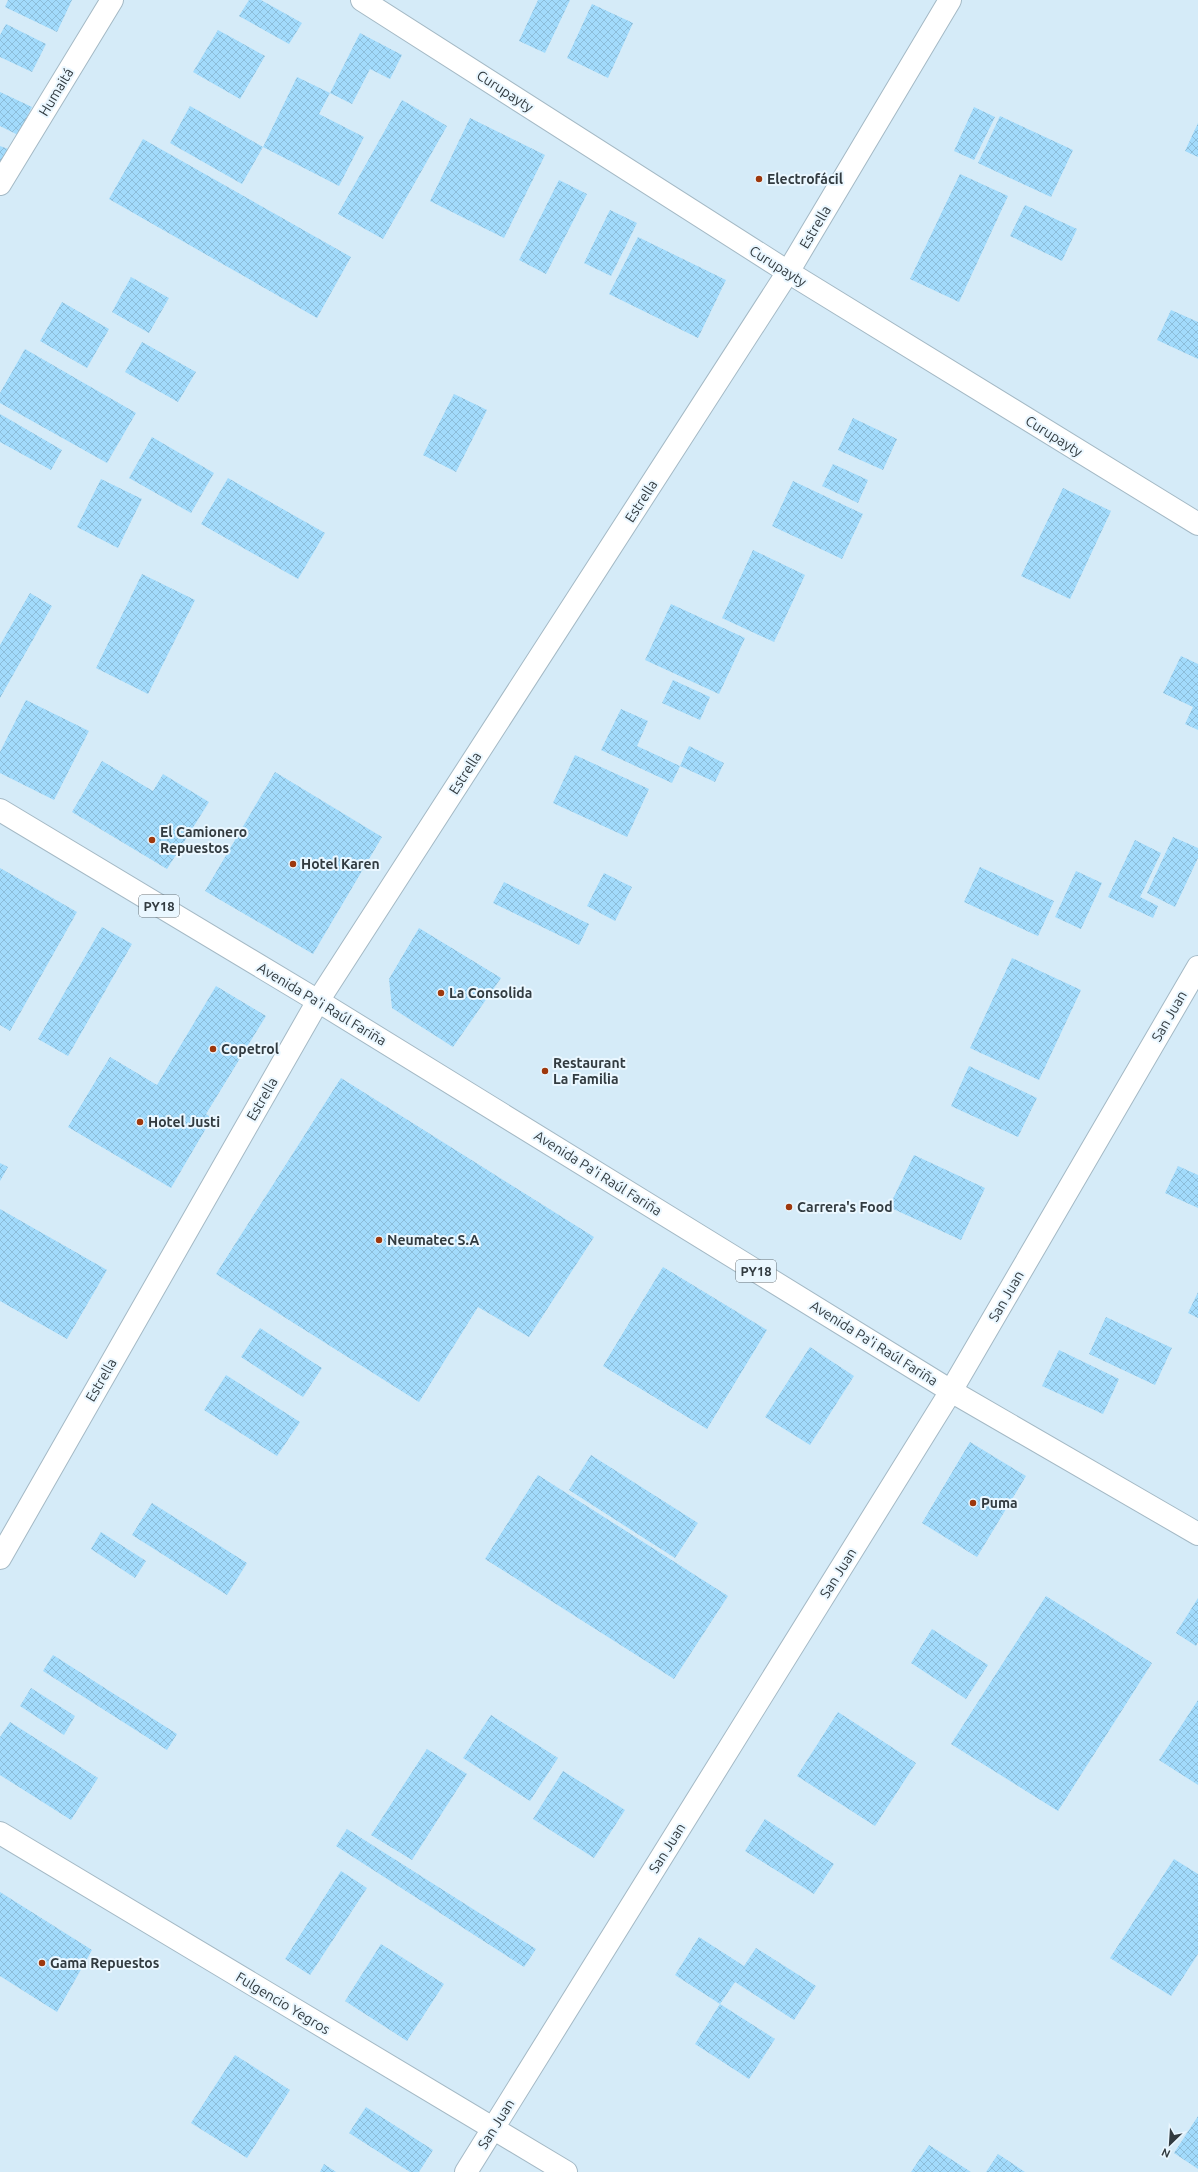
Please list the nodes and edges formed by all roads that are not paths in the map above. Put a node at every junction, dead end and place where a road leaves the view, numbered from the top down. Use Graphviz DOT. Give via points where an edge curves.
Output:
graph roads {
  1 [pos="112,0"];
  2 [pos="362,0"];
  3 [pos="950,0"];
  4 [pos="0,184"];
  5 [pos="788,272"];
  6 [pos="1198,524"];
  7 [pos="0,810"];
  8 [pos="1198,967"];
  9 [pos="318,1001"];
  10 [pos="951,1391"];
  11 [pos="1198,1534"];
  12 [pos="0,1558"];
  13 [pos="0,1833"];
  14 [pos="494,2128"];
  15 [pos="466,2172"];
  16 [pos="566,2172"];
  1 -- 4 [label="main road, Humaitá"];
  2 -- 5 [label="main road, Curupayty"];
  3 -- 5 [label="main road, Estrella"];
  5 -- 6 [label="main road, Curupayty"];
  5 -- 9 [label="main road, Estrella"];
  7 -- 9 [label="main road, Avenida Pa'i Raúl Fariña / PY18"];
  8 -- 10 [label="main road, San Juan"];
  9 -- 10 [label="main road, Avenida Pa'i Raúl Fariña / PY18"];
  9 -- 12 [label="main road, Estrella"];
  10 -- 11 [label="main road, Avenida Pa'i Raúl Fariña / PY18"];
  10 -- 14 [label="main road, San Juan"];
  13 -- 14 [label="main road, Fulgencio Yegros"];
  14 -- 15 [label="main road, San Juan"];
  14 -- 16 [label="main road, Fulgencio Yegros"];
}
